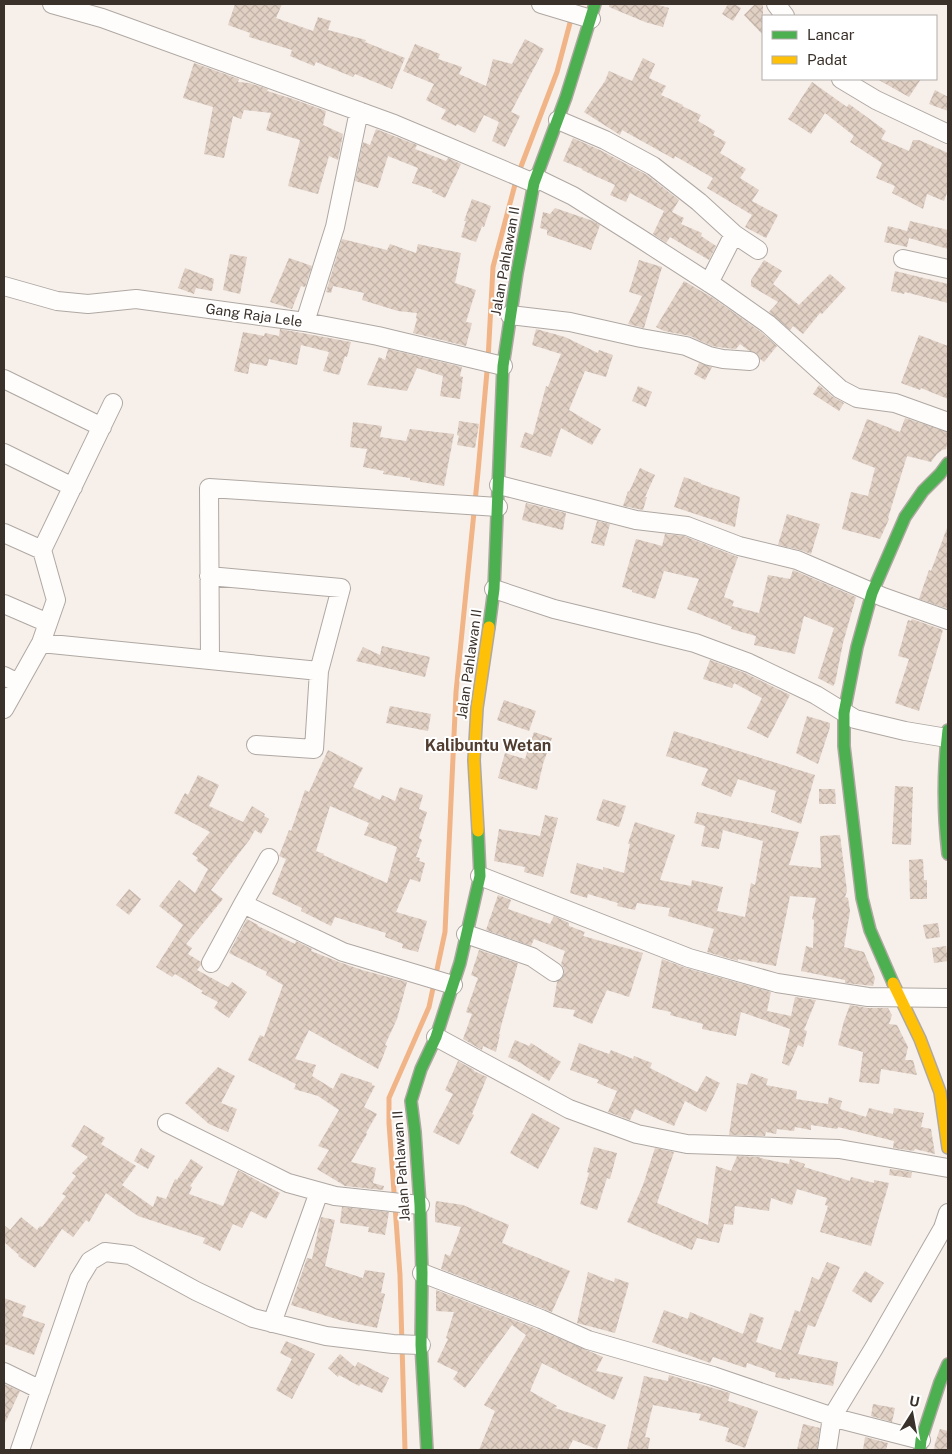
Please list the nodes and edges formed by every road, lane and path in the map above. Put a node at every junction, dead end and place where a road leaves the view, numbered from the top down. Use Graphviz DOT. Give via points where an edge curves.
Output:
graph roads {
  1 [pos="52,4"];
  2 [pos="776,4"];
  3 [pos="549,6"];
  4 [pos="589,13"];
  5 [pos="784,15"];
  6 [pos="843,80"];
  7 [pos="359,111"];
  8 [pos="558,120"];
  9 [pos="948,134"];
  10 [pos="526,178"];
  11 [pos="734,234"];
  12 [pos="758,250"];
  13 [pos="904,259"];
  14 [pos="948,269"];
  15 [pos="709,283"];
  16 [pos="4,286"];
  17 [pos="510,315"];
  18 [pos="305,322"];
  19 [pos="750,361"];
  20 [pos="502,366"];
  21 [pos="4,379"];
  22 [pos="113,403"];
  23 [pos="948,422"];
  24 [pos="102,427"];
  25 [pos="4,453"];
  26 [pos="948,463"];
  27 [pos="499,485"];
  28 [pos="73,486"];
  29 [pos="498,507"];
  30 [pos="4,533"];
  31 [pos="42,550"];
  32 [pos="209,576"];
  33 [pos="494,589"];
  34 [pos="877,595"];
  35 [pos="4,604"];
  36 [pos="948,620"];
  37 [pos="48,623"];
  38 [pos="41,643"];
  39 [pos="210,660"];
  40 [pos="319,671"];
  41 [pos="11,680"];
  42 [pos="4,709"];
  43 [pos="849,716"];
  44 [pos="948,734"];
  45 [pos="256,745"];
  46 [pos="946,831"];
  47 [pos="948,854"];
  48 [pos="269,858"];
  49 [pos="480,876"];
  50 [pos="242,904"];
  51 [pos="466,934"];
  52 [pos="211,963"];
  53 [pos="554,972"];
  54 [pos="448,984"];
  55 [pos="904,998"];
  56 [pos="947,998"];
  57 [pos="436,1037"];
  58 [pos="167,1123"];
  59 [pos="948,1148"];
  60 [pos="948,1168"];
  61 [pos="319,1192"];
  62 [pos="414,1204"];
  63 [pos="948,1213"];
  64 [pos="422,1273"];
  65 [pos="272,1323"];
  66 [pos="418,1346"];
  67 [pos="948,1364"];
  68 [pos="4,1372"];
  69 [pos="41,1390"];
  70 [pos="836,1418"];
  71 [pos="921,1445"];
  72 [pos="20,1450"];
  73 [pos="427,1450"];
  74 [pos="827,1450"];
  1 -- 7 [label="street" via="102,18"];
  2 -- 5 [label="street"];
  3 -- 4 [label="street"];
  4 -- 8 [label="street, Jalan Pahlawan II"];
  6 -- 9 [label="street" via="876,100"];
  7 -- 10 [label="street"];
  7 -- 18 [label="street" via="335,227"];
  8 -- 10 [label="street, Jalan Pahlawan II"];
  8 -- 11 [label="street" via="653,166"];
  10 -- 15 [label="street" via="573,196"];
  10 -- 17 [label="street, Jalan Pahlawan II"];
  11 -- 12 [label="street"];
  11 -- 15 [label="street"];
  13 -- 14 [label="street"];
  15 -- 23 [label="street" via="768,324 840,389 857,398 895,403"];
  16 -- 18 [label="street, Gang Raja Lele" via="56,301 88,304 136,299"];
  17 -- 19 [label="street" via="570,322 686,346 709,356"];
  17 -- 20 [label="street, Jalan Pahlawan II"];
  18 -- 20 [label="street, Gang Raja Lele"];
  20 -- 27 [label="street, Jalan Pahlawan II"];
  21 -- 24 [label="street"];
  22 -- 24 [label="street"];
  24 -- 28 [label="street"];
  25 -- 28 [label="street"];
  26 -- 34 [label="street" via="905,517"];
  27 -- 29 [label="street, Jalan Pahlawan II"];
  27 -- 34 [label="street" via="636,520 687,526 739,546 797,560"];
  28 -- 31 [label="street"];
  29 -- 32 [label="street" via="208,488"];
  29 -- 33 [label="street, Jalan Pahlawan II"];
  30 -- 31 [label="street"];
  31 -- 37 [label="street" via="56,600"];
  32 -- 39 [label="street"];
  32 -- 40 [label="street" via="341,588"];
  33 -- 43 [label="street" via="554,609 696,644 749,663 816,695"];
  33 -- 49 [label="street, Jalan Pahlawan II" via="477,708 474,760"];
  34 -- 36 [label="street"];
  34 -- 43 [label="street" via="856,647"];
  35 -- 37 [label="street"];
  37 -- 38 [label="street"];
  38 -- 39 [label="street"];
  38 -- 41 [label="street"];
  39 -- 40 [label="street"];
  40 -- 45 [label="street" via="314,749"];
  41 -- 42 [label="street"];
  43 -- 44 [label="street" via="905,731"];
  43 -- 55 [label="street" via="844,746 862,898 870,930"];
  44 -- 46 [label="street" via="944,784"];
  46 -- 47 [label="street"];
  48 -- 50 [label="street"];
  49 -- 51 [label="street, Jalan Pahlawan II"];
  49 -- 55 [label="street" via="689,958 777,983 868,997"];
  50 -- 52 [label="street"];
  50 -- 54 [label="street" via="344,952"];
  51 -- 53 [label="street" via="532,957"];
  51 -- 54 [label="street, Jalan Pahlawan II" via="460,963"];
  54 -- 57 [label="street, Jalan Pahlawan II"];
  55 -- 56 [label="street"];
  55 -- 59 [label="street" via="940,1092"];
  57 -- 60 [label="street" via="569,1109 637,1134 687,1144 839,1149"];
  57 -- 62 [label="street, Jalan Pahlawan II" via="411,1101 415,1132"];
  58 -- 61 [label="street" via="288,1183"];
  61 -- 62 [label="street"];
  61 -- 65 [label="street"];
  62 -- 64 [label="street, Jalan Pahlawan II"];
  63 -- 70 [label="street" via="943,1228"];
  64 -- 66 [label="street, Jalan Pahlawan II"];
  64 -- 70 [label="street" via="588,1340 713,1376"];
  65 -- 66 [label="street" via="326,1336"];
  65 -- 69 [label="street" via="253,1318 196,1291 130,1255 105,1252 90,1261 79,1279"];
  66 -- 73 [label="street, Jalan Pahlawan II"];
  67 -- 71 [label="street"];
  68 -- 69 [label="street"];
  69 -- 72 [label="street"];
  70 -- 71 [label="street"];
  70 -- 74 [label="street"];
}
